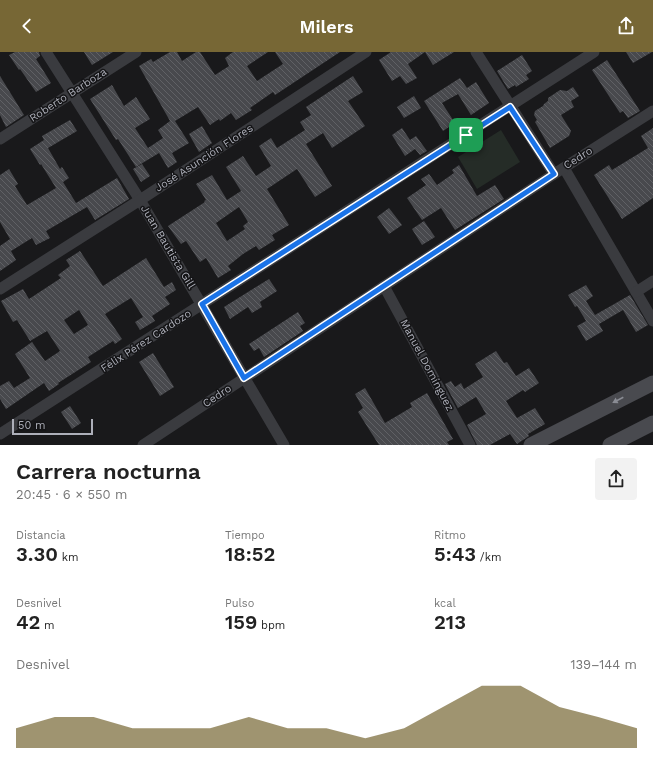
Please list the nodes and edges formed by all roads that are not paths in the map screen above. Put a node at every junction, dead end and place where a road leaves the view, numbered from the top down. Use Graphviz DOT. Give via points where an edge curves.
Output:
graph roads {
  1 [pos="46,52"];
  2 [pos="136,52"];
  3 [pos="366,52"];
  4 [pos="476,52"];
  5 [pos="594,52"];
  6 [pos="72,92"];
  7 [pos="510,107"];
  8 [pos="653,111"];
  9 [pos="0,139"];
  10 [pos="564,168"];
  11 [pos="554,174"];
  12 [pos="140,200"];
  13 [pos="653,281"];
  14 [pos="384,286"];
  15 [pos="0,289"];
  16 [pos="636,292"];
  17 [pos="202,304"];
  18 [pos="653,321"];
  19 [pos="244,378"];
  20 [pos="653,383"];
  21 [pos="653,423"];
  22 [pos="0,434"];
  23 [pos="628,441"];
  24 [pos="143,445"];
  25 [pos="284,445"];
  26 [pos="470,445"];
  27 [pos="531,445"];
  28 [pos="610,445"];
  1 -- 6 [label="street, Juan Bautista Gill"];
  2 -- 6 [label="street, Roberto Barboza"];
  3 -- 12 [label="street, José Asunción Flores"];
  4 -- 7 [label="street"];
  5 -- 7 [label="street, Félix Pérez Cardozo"];
  6 -- 9 [label="street, Roberto Barboza"];
  6 -- 12 [label="street, Juan Bautista Gill"];
  7 -- 11 [label="street"];
  7 -- 17 [label="street, Félix Pérez Cardozo"];
  8 -- 10 [label="street, Cedro"];
  10 -- 11 [label="street, Cedro"];
  10 -- 16 [label="street"];
  11 -- 14 [label="street, Cedro"];
  12 -- 15 [label="street, José Asunción Flores"];
  12 -- 17 [label="street, Juan Bautista Gill"];
  13 -- 16 [label="street"];
  14 -- 19 [label="street, Cedro"];
  14 -- 26 [label="street, Manuel Domínguez"];
  16 -- 18 [label="street"];
  17 -- 19 [label="street, Juan Bautista Gill"];
  17 -- 22 [label="street, Félix Pérez Cardozo"];
  19 -- 24 [label="street, Cedro"];
  19 -- 25 [label="street, Juan Bautista Gill"];
  20 -- 27 [label="main road, one-way"];
  21 -- 23 [label="main road"];
  23 -- 28 [label="main road"];
}
